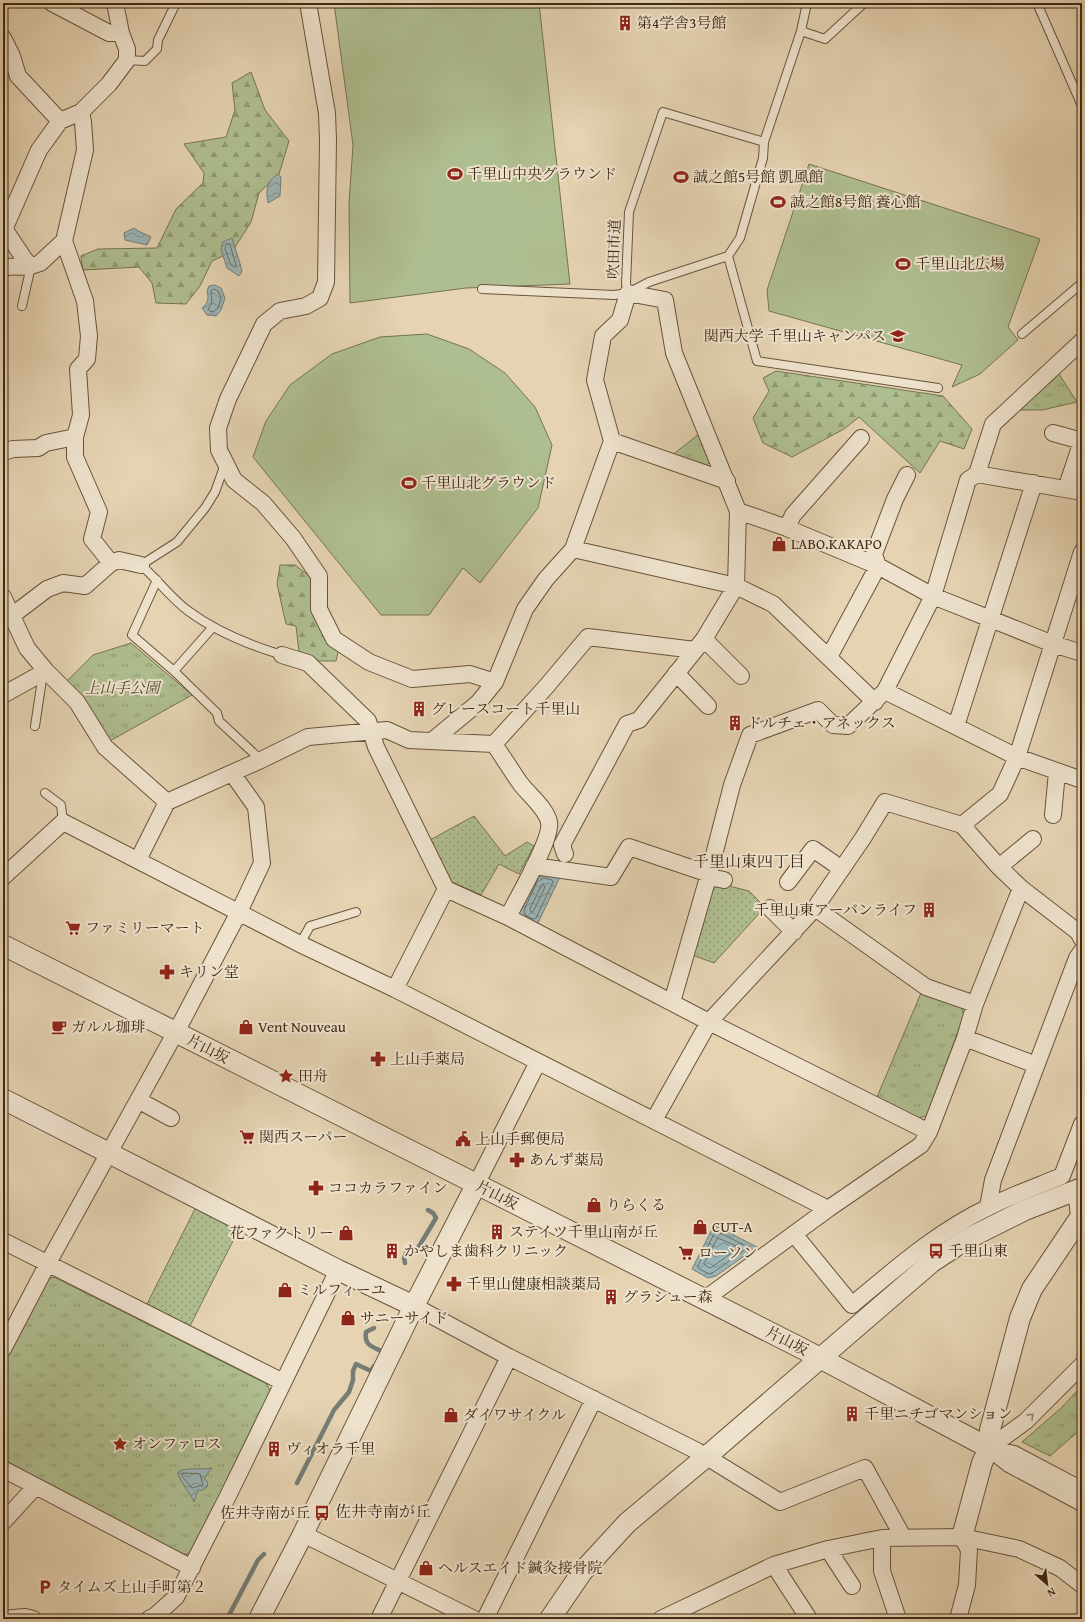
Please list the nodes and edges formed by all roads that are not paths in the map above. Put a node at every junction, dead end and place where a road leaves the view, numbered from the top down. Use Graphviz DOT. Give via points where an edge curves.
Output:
graph roads {
  1 [pos="52,3"];
  2 [pos="115,3"];
  3 [pos="176,3"];
  4 [pos="308,3"];
  5 [pos="807,3"];
  6 [pos="864,3"];
  7 [pos="1037,3"];
  8 [pos="801,31"];
  9 [pos="121,33"];
  10 [pos="3,38"];
  11 [pos="127,60"];
  12 [pos="1082,106"];
  13 [pos="81,112"];
  14 [pos="60,121"];
  15 [pos="764,142"];
  16 [pos="4,231"];
  17 [pos="64,241"];
  18 [pos="728,256"];
  19 [pos="32,266"];
  20 [pos="3,268"];
  21 [pos="1082,283"];
  22 [pos="482,289"];
  23 [pos="628,293"];
  24 [pos="22,306"];
  25 [pos="1022,334"];
  26 [pos="1082,341"];
  27 [pos="938,388"];
  28 [pos="1053,433"];
  29 [pos="76,437"];
  30 [pos="861,438"];
  31 [pos="612,441"];
  32 [pos="1082,441"];
  33 [pos="3,452"];
  34 [pos="226,463"];
  35 [pos="977,474"];
  36 [pos="907,475"];
  37 [pos="726,481"];
  38 [pos="1034,483"];
  39 [pos="1066,489"];
  40 [pos="1082,492"];
  41 [pos="738,511"];
  42 [pos="787,528"];
  43 [pos="573,549"];
  44 [pos="1082,552"];
  45 [pos="111,563"];
  46 [pos="141,565"];
  47 [pos="878,566"];
  48 [pos="157,580"];
  49 [pos="736,586"];
  50 [pos="933,596"];
  51 [pos="5,607"];
  52 [pos="991,620"];
  53 [pos="213,627"];
  54 [pos="700,644"];
  55 [pos="1053,644"];
  56 [pos="1082,653"];
  57 [pos="282,655"];
  58 [pos="829,657"];
  59 [pos="174,671"];
  60 [pos="45,672"];
  61 [pos="676,673"];
  62 [pos="741,676"];
  63 [pos="495,682"];
  64 [pos="3,695"];
  65 [pos="880,697"];
  66 [pos="708,706"];
  67 [pos="35,726"];
  68 [pos="956,726"];
  69 [pos="371,732"];
  70 [pos="432,741"];
  71 [pos="494,744"];
  72 [pos="1017,756"];
  73 [pos="260,760"];
  74 [pos="1057,772"];
  75 [pos="232,773"];
  76 [pos="1082,779"];
  77 [pos="45,792"];
  78 [pos="167,802"];
  79 [pos="1053,815"];
  80 [pos="63,822"];
  81 [pos="962,825"];
  82 [pos="1033,838"];
  83 [pos="565,854"];
  84 [pos="138,860"];
  85 [pos="534,866"];
  86 [pos="999,867"];
  87 [pos="842,869"];
  88 [pos="5,872"];
  89 [pos="709,874"];
  90 [pos="724,880"];
  91 [pos="788,882"];
  92 [pos="1021,888"];
  93 [pos="446,889"];
  94 [pos="770,908"];
  95 [pos="814,908"];
  96 [pos="239,912"];
  97 [pos="356,912"];
  98 [pos="508,917"];
  99 [pos="794,932"];
  100 [pos="1082,939"];
  101 [pos="300,944"];
  102 [pos="3,945"];
  103 [pos="1082,952"];
  104 [pos="395,989"];
  105 [pos="672,1002"];
  106 [pos="975,1004"];
  107 [pos="709,1022"];
  108 [pos="176,1033"];
  109 [pos="965,1038"];
  110 [pos="538,1062"];
  111 [pos="1036,1064"];
  112 [pos="3,1100"];
  113 [pos="138,1100"];
  114 [pos="171,1118"];
  115 [pos="654,1120"];
  116 [pos="1082,1124"];
  117 [pos="929,1132"];
  118 [pos="109,1154"];
  119 [pos="476,1185"];
  120 [pos="1080,1189"];
  121 [pos="988,1207"];
  122 [pos="828,1209"];
  123 [pos="794,1234"];
  124 [pos="3,1241"];
  125 [pos="48,1263"];
  126 [pos="338,1270"];
  127 [pos="705,1300"];
  128 [pos="414,1306"];
  129 [pos="3,1349"];
  130 [pos="509,1357"];
  131 [pos="821,1358"];
  132 [pos="1082,1365"];
  133 [pos="283,1382"];
  134 [pos="594,1399"];
  135 [pos="989,1448"];
  136 [pos="707,1456"];
  137 [pos="3,1469"];
  138 [pos="35,1487"];
  139 [pos="1082,1490"];
  140 [pos="1082,1503"];
  141 [pos="3,1522"];
  142 [pos="303,1534"];
  143 [pos="903,1537"];
  144 [pos="962,1537"];
  145 [pos="882,1538"];
  146 [pos="828,1548"];
  147 [pos="774,1565"];
  148 [pos="192,1568"];
  149 [pos="398,1582"];
  150 [pos="1082,1585"];
  151 [pos="852,1586"];
  152 [pos="28,1618"];
  153 [pos="3,1619"];
  154 [pos="148,1619"];
  155 [pos="258,1619"];
  156 [pos="379,1619"];
  157 [pos="474,1619"];
  158 [pos="485,1619"];
  159 [pos="550,1619"];
  160 [pos="661,1619"];
  161 [pos="809,1619"];
  162 [pos="898,1619"];
  163 [pos="958,1619"];
  1 -- 9 [label="street" via="109,33"];
  2 -- 9 [label="street"];
  3 -- 11 [label="lane" via="158,40 157,49 145,61"];
  4 -- 34 [label="street" via="327,113 326,282 320,298 306,306 280,311 264,324 228,399 218,428 219,450"];
  5 -- 8 [label="lane"];
  6 -- 8 [label="lane" via="825,39"];
  7 -- 12 [label="lane"];
  8 -- 15 [label="lane"];
  9 -- 11 [label="street" via="127,49"];
  10 -- 14 [label="street" via="17,54 18,76"];
  11 -- 13 [label="street" via="109,84"];
  13 -- 14 [label="street"];
  13 -- 17 [label="street" via="85,150"];
  14 -- 16 [label="street" via="39,150"];
  15 -- 18 [label="lane" via="763,158 740,238"];
  15 -- 23 [label="lane, 吹田市道" via="663,112 629,212 626,284"];
  16 -- 19 [label="street"];
  17 -- 19 [label="street" via="40,263"];
  17 -- 29 [label="street" via="85,302 89,336 87,359 78,369 81,415"];
  18 -- 23 [label="lane, 吹田市道" via="649,282"];
  18 -- 27 [label="lane" via="757,361"];
  19 -- 20 [label="street"];
  19 -- 24 [label="lane"];
  21 -- 25 [label="lane"];
  22 -- 23 [label="lane" via="614,295"];
  23 -- 31 [label="street" via="620,320 603,336 596,380"];
  23 -- 37 [label="street" via="665,300 674,353"];
  26 -- 35 [label="street" via="993,424"];
  28 -- 32 [label="street"];
  29 -- 33 [label="street" via="46,443 38,448"];
  29 -- 45 [label="street" via="76,456 99,512 92,539"];
  30 -- 42 [label="street" via="793,515"];
  31 -- 37 [label="street"];
  31 -- 43 [label="street"];
  32 -- 39 [label="street"];
  34 -- 46 [label="lane" via="215,492 177,542"];
  34 -- 63 [label="street" via="234,480 264,503 293,538 319,576 319,609 334,640 369,662 412,679 470,674"];
  35 -- 38 [label="street"];
  35 -- 50 [label="street" via="968,480"];
  36 -- 47 [label="street" via="895,498 874,554"];
  37 -- 41 [label="street"];
  38 -- 39 [label="street"];
  38 -- 52 [label="street"];
  39 -- 40 [label="street"];
  41 -- 42 [label="street"];
  41 -- 49 [label="street"];
  42 -- 47 [label="street"];
  43 -- 49 [label="street"];
  43 -- 63 [label="street" via="546,579 525,610"];
  44 -- 55 [label="street"];
  45 -- 46 [label="street" via="119,560"];
  45 -- 51 [label="street" via="85,586 64,583 47,589 18,611"];
  46 -- 48 [label="lane"];
  47 -- 50 [label="street"];
  47 -- 58 [label="street"];
  48 -- 53 [label="lane" via="187,610"];
  48 -- 59 [label="lane" via="132,635"];
  49 -- 54 [label="street"];
  49 -- 58 [label="street" via="773,604"];
  50 -- 52 [label="street"];
  50 -- 65 [label="street"];
  51 -- 60 [label="street" via="27,648"];
  52 -- 55 [label="street"];
  52 -- 68 [label="street"];
  53 -- 57 [label="lane" via="256,647"];
  53 -- 59 [label="lane"];
  54 -- 61 [label="street"];
  54 -- 62 [label="street"];
  54 -- 71 [label="street" via="588,637"];
  55 -- 56 [label="street"];
  55 -- 72 [label="street"];
  57 -- 69 [label="street" via="308,663 368,721"];
  58 -- 65 [label="street"];
  59 -- 73 [label="lane" via="217,712 219,721"];
  60 -- 64 [label="street"];
  60 -- 67 [label="lane"];
  60 -- 78 [label="street" via="77,702 105,747"];
  61 -- 66 [label="street"];
  61 -- 83 [label="street" via="639,720 627,724 562,845"];
  63 -- 70 [label="street" via="478,703"];
  65 -- 68 [label="street"];
  65 -- 89 [label="street" via="848,726 833,725 818,710 750,735 732,785"];
  68 -- 72 [label="street"];
  69 -- 70 [label="street" via="387,730 409,740"];
  69 -- 73 [label="street" via="308,737"];
  69 -- 93 [label="street"];
  70 -- 71 [label="street"];
  71 -- 85 [label="street" via="549,822 548,834"];
  72 -- 74 [label="street"];
  72 -- 81 [label="street" via="1000,794"];
  73 -- 75 [label="street"];
  74 -- 76 [label="street"];
  74 -- 79 [label="street"];
  75 -- 78 [label="street"];
  75 -- 96 [label="street" via="256,807 262,863"];
  77 -- 80 [label="lane" via="61,805"];
  78 -- 84 [label="street"];
  80 -- 84 [label="street"];
  80 -- 88 [label="street"];
  81 -- 86 [label="street"];
  81 -- 87 [label="street" via="885,802"];
  82 -- 86 [label="street"];
  84 -- 96 [label="street"];
  85 -- 89 [label="street" via="611,877 629,847"];
  85 -- 98 [label="street"];
  86 -- 92 [label="street"];
  87 -- 91 [label="street" via="813,850"];
  87 -- 95 [label="street"];
  89 -- 90 [label="street"];
  89 -- 105 [label="street"];
  92 -- 100 [label="street" via="1078,932"];
  92 -- 106 [label="street"];
  93 -- 98 [label="street"];
  93 -- 104 [label="street"];
  94 -- 99 [label="street"];
  95 -- 99 [label="street"];
  95 -- 106 [label="street" via="926,987"];
  96 -- 101 [label="street"];
  96 -- 108 [label="street"];
  97 -- 101 [label="lane" via="310,926"];
  98 -- 105 [label="street"];
  99 -- 107 [label="street"];
  101 -- 104 [label="street"];
  102 -- 108 [label="street, 片山坂"];
  103 -- 111 [label="street" via="1077,958"];
  104 -- 110 [label="street"];
  105 -- 107 [label="street"];
  106 -- 109 [label="street"];
  107 -- 115 [label="street"];
  107 -- 117 [label="street"];
  108 -- 113 [label="street"];
  108 -- 119 [label="street, 片山坂"];
  109 -- 111 [label="street"];
  109 -- 117 [label="street"];
  110 -- 115 [label="street"];
  110 -- 119 [label="street"];
  111 -- 121 [label="street" via="993,1180"];
  112 -- 118 [label="street"];
  113 -- 114 [label="street"];
  113 -- 118 [label="street"];
  115 -- 122 [label="street"];
  116 -- 121 [label="street" via="1062,1176"];
  117 -- 122 [label="street" via="922,1144"];
  118 -- 125 [label="street"];
  118 -- 126 [label="street"];
  119 -- 127 [label="street, 片山坂"];
  119 -- 128 [label="street"];
  120 -- 131 [label="street" via="1025,1210 967,1239 932,1262"];
  120 -- 135 [label="street" via="1081,1216 1032,1289 1020,1318 990,1430"];
  121 -- 123 [label="street" via="923,1248 852,1305"];
  122 -- 123 [label="street"];
  123 -- 127 [label="street"];
  124 -- 125 [label="street"];
  125 -- 129 [label="street"];
  125 -- 133 [label="street"];
  126 -- 128 [label="street"];
  126 -- 133 [label="street"];
  127 -- 131 [label="street, 片山坂"];
  128 -- 130 [label="street"];
  128 -- 142 [label="street"];
  130 -- 134 [label="street"];
  130 -- 149 [label="street"];
  131 -- 135 [label="street, 片山坂"];
  131 -- 136 [label="street"];
  135 -- 132 [label="street, one-way" via="1026,1421"];
  133 -- 148 [label="street"];
  134 -- 136 [label="street"];
  134 -- 158 [label="street"];
  135 -- 139 [label="street" via="1014,1454"];
  135 -- 140 [label="street" via="1009,1464"];
  135 -- 144 [label="street" via="982,1463"];
  136 -- 143 [label="street" via="780,1502 864,1468"];
  136 -- 159 [label="street" via="627,1522 582,1572"];
  137 -- 138 [label="street"];
  138 -- 141 [label="street"];
  138 -- 148 [label="street"];
  142 -- 149 [label="street"];
  142 -- 155 [label="street"];
  143 -- 144 [label="street"];
  143 -- 145 [label="street"];
  144 -- 150 [label="street" via="1019,1549 1060,1568"];
  144 -- 163 [label="street" via="969,1550 969,1557 967,1585"];
  145 -- 146 [label="street"];
  145 -- 162 [label="street" via="882,1571"];
  146 -- 147 [label="street"];
  146 -- 151 [label="street"];
  147 -- 160 [label="street"];
  147 -- 161 [label="street"];
  148 -- 154 [label="street" via="176,1597"];
  149 -- 156 [label="street"];
  149 -- 157 [label="street"];
  152 -- 153 [label="street"];
}
